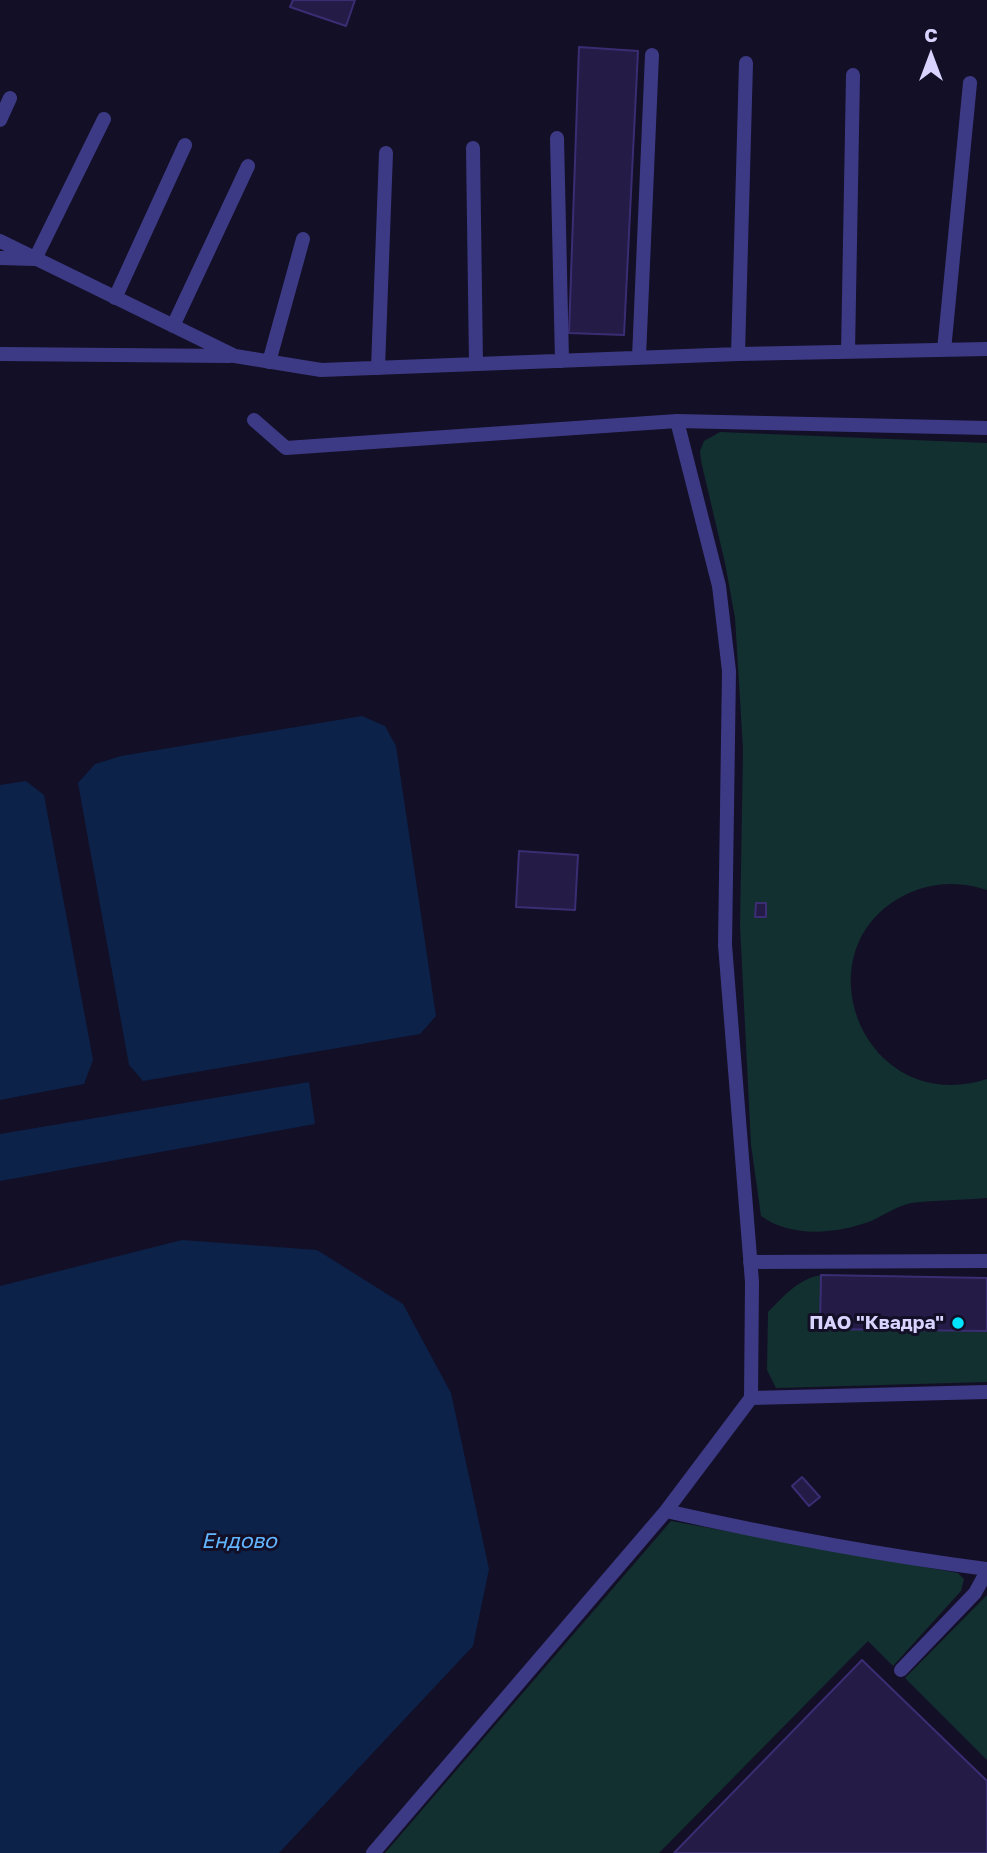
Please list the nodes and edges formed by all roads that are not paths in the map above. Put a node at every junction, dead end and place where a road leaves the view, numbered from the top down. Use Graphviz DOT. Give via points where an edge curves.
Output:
graph roads {
  1 [pos="652,55"];
  2 [pos="746,63"];
  3 [pos="853,75"];
  4 [pos="970,83"];
  5 [pos="10,99"];
  6 [pos="104,119"];
  7 [pos="0,120"];
  8 [pos="557,138"];
  9 [pos="185,145"];
  10 [pos="473,148"];
  11 [pos="386,153"];
  12 [pos="248,166"];
  13 [pos="303,239"];
  14 [pos="0,241"];
  15 [pos="0,258"];
  16 [pos="35,259"];
  17 [pos="115,298"];
  18 [pos="173,326"];
  19 [pos="987,349"];
  20 [pos="944,350"];
  21 [pos="848,352"];
  22 [pos="0,354"];
  23 [pos="738,354"];
  24 [pos="235,356"];
  25 [pos="639,358"];
  26 [pos="562,361"];
  27 [pos="268,362"];
  28 [pos="476,364"];
  29 [pos="378,368"];
  30 [pos="254,420"];
  31 [pos="677,421"];
  32 [pos="987,428"];
  33 [pos="987,1261"];
  34 [pos="750,1262"];
  35 [pos="987,1392"];
  36 [pos="751,1398"];
  37 [pos="666,1511"];
  38 [pos="987,1570"];
  39 [pos="901,1670"];
  40 [pos="373,1853"];
  1 -- 25 [label="lane"];
  2 -- 23 [label="lane"];
  3 -- 21 [label="lane"];
  4 -- 20 [label="lane"];
  5 -- 7 [label="lane"];
  6 -- 16 [label="lane"];
  8 -- 26 [label="lane"];
  9 -- 17 [label="lane"];
  10 -- 28 [label="lane"];
  11 -- 29 [label="lane"];
  12 -- 18 [label="lane"];
  13 -- 27 [label="lane"];
  14 -- 16 [label="lane"];
  15 -- 16 [label="lane"];
  16 -- 17 [label="lane"];
  17 -- 18 [label="lane"];
  18 -- 24 [label="lane"];
  19 -- 20 [label="lane"];
  20 -- 21 [label="lane"];
  21 -- 23 [label="lane"];
  22 -- 24 [label="lane"];
  23 -- 25 [label="lane"];
  24 -- 27 [label="lane"];
  25 -- 26 [label="lane"];
  26 -- 28 [label="lane"];
  27 -- 29 [label="lane" via="321,370"];
  28 -- 29 [label="lane"];
  30 -- 31 [label="lane" via="286,448"];
  31 -- 32 [label="lane"];
  31 -- 34 [label="lane" via="719,586 729,671 725,945"];
  33 -- 34 [label="lane"];
  34 -- 36 [label="lane"];
  35 -- 36 [label="lane"];
  36 -- 37 [label="lane"];
  37 -- 38 [label="lane" via="774,1535"];
  37 -- 40 [label="lane"];
  38 -- 39 [label="lane" via="975,1593"];
}
